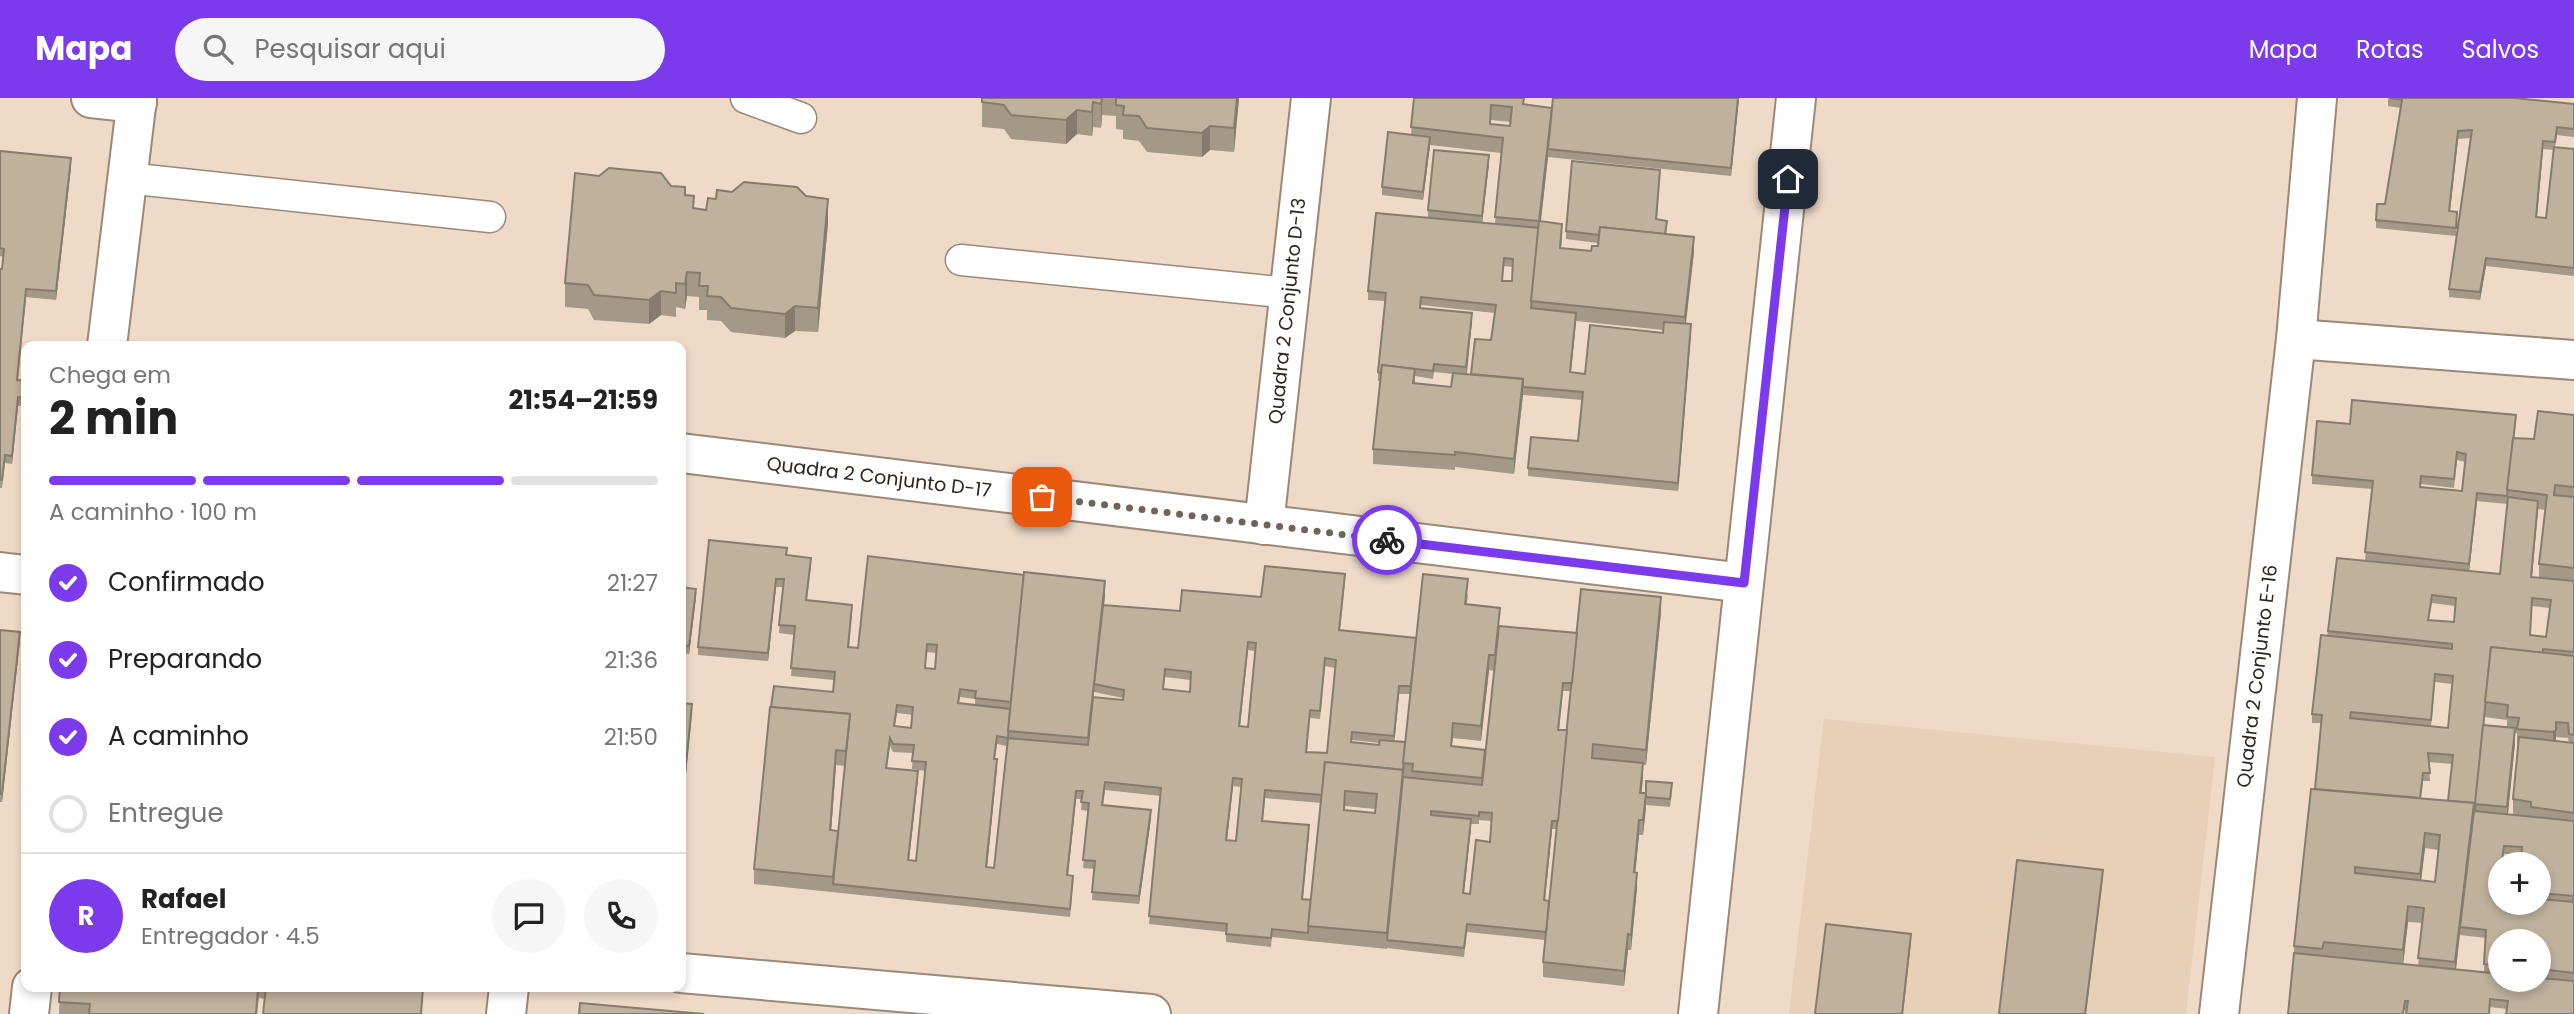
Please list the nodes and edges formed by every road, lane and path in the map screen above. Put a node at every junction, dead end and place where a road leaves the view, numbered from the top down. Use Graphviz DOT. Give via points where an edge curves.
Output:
graph roads {
  1 [pos="91,98"];
  2 [pos="746,98"];
  3 [pos="1311,98"];
  4 [pos="1796,98"];
  5 [pos="2317,98"];
  6 [pos="137,100"];
  7 [pos="801,118"];
  8 [pos="127,178"];
  9 [pos="491,217"];
  10 [pos="961,260"];
  11 [pos="1289,293"];
  12 [pos="2296,339"];
  13 [pos="108,341"];
  14 [pos="2574,360"];
  15 [pos="686,454"];
  16 [pos="1264,525"];
  17 [pos="0,572"];
  18 [pos="21,574"];
  19 [pos="1744,583"];
  20 [pos="686,973"];
  21 [pos="31,992"];
  22 [pos="508,992"];
  23 [pos="29,1014"];
  24 [pos="506,1014"];
  25 [pos="1151,1014"];
  26 [pos="1698,1014"];
  27 [pos="2219,1014"];
  1 -- 6 [label="street"];
  2 -- 7 [label="lane"];
  3 -- 11 [label="street, Quadra 2 Conjunto D-13"];
  4 -- 19 [label="street"];
  5 -- 12 [label="street, Quadra 2 Conjunto E-16"];
  6 -- 8 [label="street"];
  8 -- 9 [label="lane"];
  8 -- 13 [label="street"];
  10 -- 11 [label="lane"];
  11 -- 16 [label="street, Quadra 2 Conjunto D-13"];
  12 -- 14 [label="street"];
  12 -- 27 [label="street, Quadra 2 Conjunto E-16"];
  15 -- 16 [label="street, Quadra 2 Conjunto D-17"];
  16 -- 19 [label="street, Quadra 2 Conjunto D-17"];
  17 -- 18 [label="street"];
  19 -- 26 [label="street"];
  20 -- 25 [label="street"];
  21 -- 23 [label="street"];
  22 -- 24 [label="street"];
}
